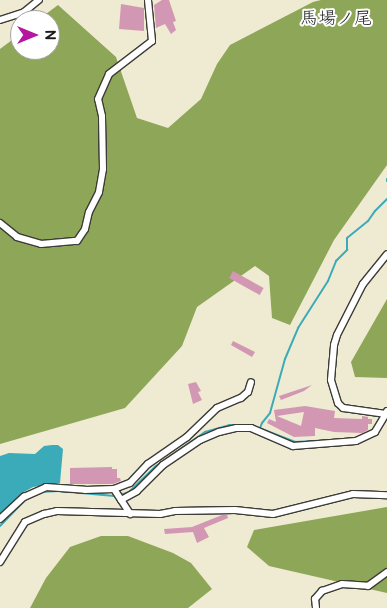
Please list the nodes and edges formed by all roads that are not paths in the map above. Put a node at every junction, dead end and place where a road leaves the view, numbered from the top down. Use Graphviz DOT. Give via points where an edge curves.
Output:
graph roads {
  1 [pos="39,0"];
  2 [pos="148,0"];
  3 [pos="0,20"];
  4 [pos="0,223"];
  5 [pos="387,254"];
  6 [pos="251,382"];
  7 [pos="384,412"];
  8 [pos="193,439"];
  9 [pos="118,495"];
  10 [pos="387,495"];
  11 [pos="130,514"];
  12 [pos="0,519"];
  13 [pos="0,562"];
  14 [pos="387,572"];
  15 [pos="316,608"];
  1 -- 3 [label="street" via="24,12"];
  2 -- 4 [label="street" via="152,41 109,74 98,99 102,116 104,169 85,229 77,241 41,244 17,237"];
  5 -- 7 [label="street" via="363,284 340,328 331,365 332,385 340,406"];
  6 -- 8 [label="street" via="248,392 233,403 217,408"];
  7 -- 8 [label="street" via="375,432 356,441 293,446 245,427"];
  8 -- 9 [label="street" via="148,464"];
  8 -- 9 [label="street" via="137,491"];
  9 -- 11 [label="street"];
  9 -- 12 [label="street" via="46,487 24,497"];
  10 -- 11 [label="street" via="353,494 279,514 235,510"];
  11 -- 13 [label="street" via="57,512 33,517 25,522"];
  14 -- 15 [label="street" via="368,586 342,584 322,591 316,599"];
}
